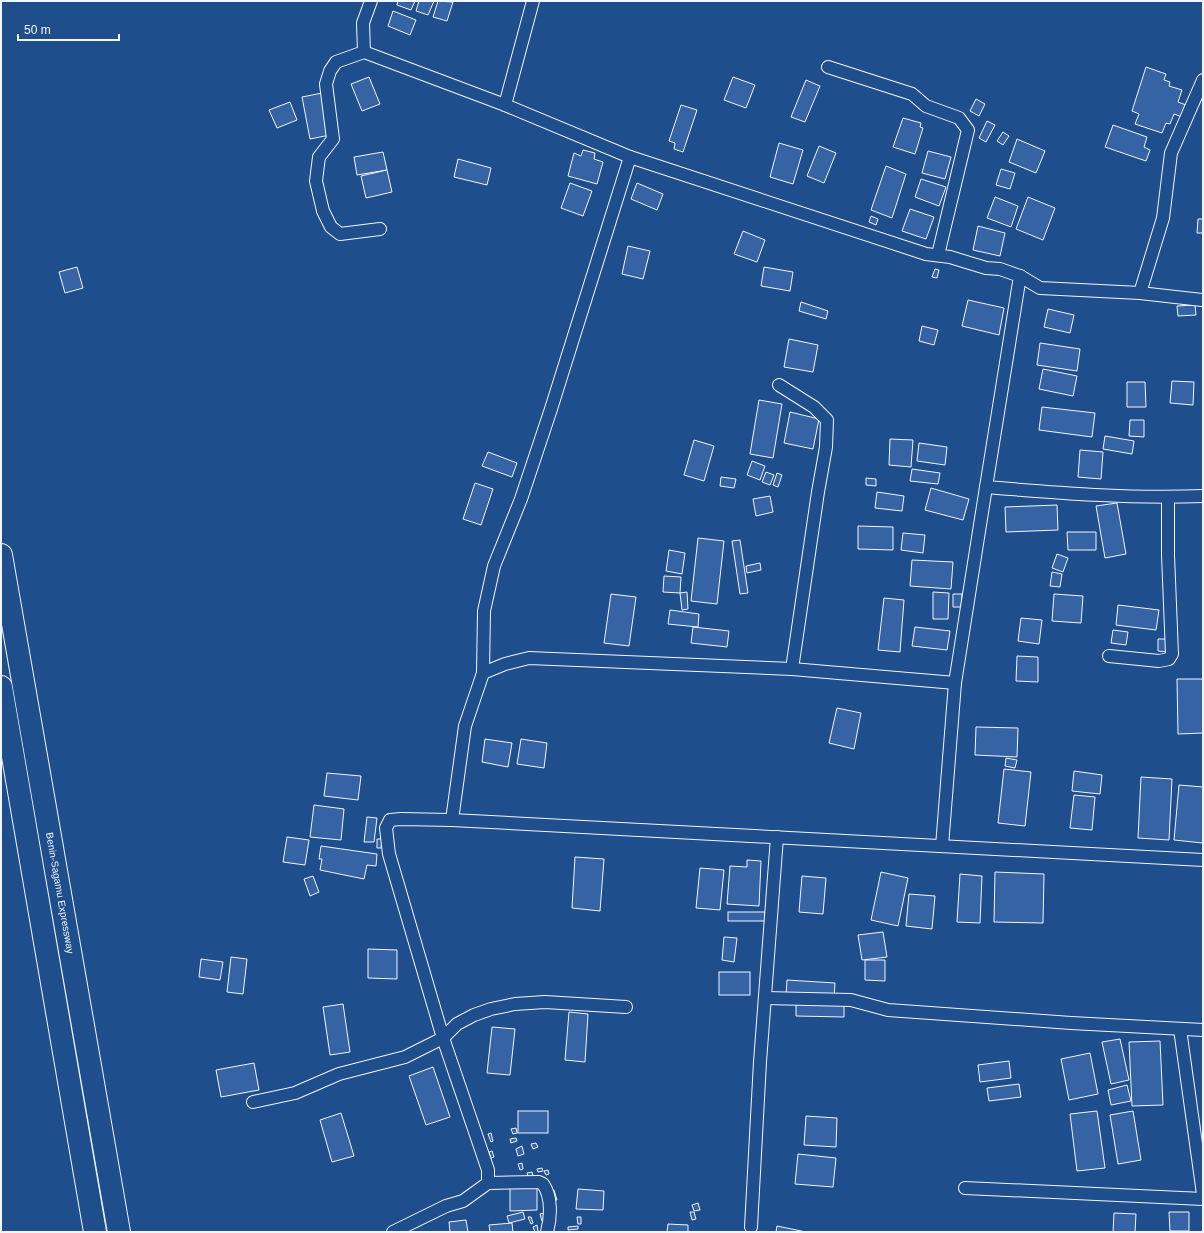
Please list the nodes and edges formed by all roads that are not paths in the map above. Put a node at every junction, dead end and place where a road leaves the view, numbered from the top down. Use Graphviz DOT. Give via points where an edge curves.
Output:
graph roads {
  1 [pos="371,1"];
  2 [pos="533,1"];
  3 [pos="364,52"];
  4 [pos="828,67"];
  5 [pos="1203,80"];
  6 [pos="505,105"];
  7 [pos="630,157"];
  8 [pos="380,229"];
  9 [pos="938,256"];
  10 [pos="1020,276"];
  11 [pos="1140,293"];
  12 [pos="1202,300"];
  13 [pos="779,385"];
  14 [pos="986,487"];
  15 [pos="1203,496"];
  16 [pos="1168,497"];
  17 [pos="1,555"];
  18 [pos="1109,656"];
  19 [pos="792,669"];
  20 [pos="483,673"];
  21 [pos="955,683"];
  22 [pos="1,687"];
  23 [pos="452,820"];
  24 [pos="777,837"];
  25 [pos="942,846"];
  26 [pos="1203,860"];
  27 [pos="765,998"];
  28 [pos="626,1007"];
  29 [pos="1180,1029"];
  30 [pos="1203,1030"];
  31 [pos="444,1038"];
  32 [pos="253,1102"];
  33 [pos="488,1183"];
  34 [pos="965,1188"];
  35 [pos="1203,1194"];
  36 [pos="1203,1199"];
  37 [pos="751,1227"];
  38 [pos="95,1232"];
  39 [pos="119,1232"];
  40 [pos="393,1232"];
  41 [pos="547,1232"];
  1 -- 3 [label="street" via="363,23"];
  2 -- 6 [label="street"];
  3 -- 6 [label="street"];
  3 -- 8 [label="street" via="336,62 330,71 326,84 333,139 320,157 316,181 331,227 340,234"];
  4 -- 9 [label="street" via="912,94 926,106 959,118 968,130"];
  5 -- 11 [label="street" via="1171,153 1163,218"];
  6 -- 7 [label="street"];
  7 -- 9 [label="street"];
  7 -- 20 [label="street" via="551,409 521,499 494,566 484,611"];
  9 -- 10 [label="street" via="1000,269"];
  10 -- 11 [label="street" via="1040,288"];
  10 -- 14 [label="street"];
  11 -- 12 [label="street"];
  13 -- 19 [label="street" via="814,406 827,420 826,447"];
  14 -- 16 [label="street" via="1083,495"];
  14 -- 21 [label="street"];
  15 -- 16 [label="street"];
  16 -- 18 [label="street" via="1172,654 1169,659 1159,661"];
  17 -- 39 [label="highway, Benin-Sagamu Expressway"];
  19 -- 20 [label="street" via="529,658"];
  19 -- 21 [label="street"];
  20 -- 23 [label="street" via="465,726"];
  21 -- 25 [label="street"];
  22 -- 38 [label="highway"];
  23 -- 24 [label="street"];
  23 -- 31 [label="street" via="390,820 386,828 389,854"];
  24 -- 25 [label="street"];
  24 -- 27 [label="street"];
  25 -- 26 [label="street"];
  27 -- 29 [label="street" via="851,1000 888,1010"];
  27 -- 37 [label="street"];
  28 -- 31 [label="street" via="545,1002 515,1004 474,1015 457,1024"];
  29 -- 30 [label="street"];
  29 -- 35 [label="street"];
  31 -- 32 [label="street" via="405,1057 339,1074 295,1093"];
  31 -- 33 [label="street" via="488,1170"];
  33 -- 40 [label="street" via="463,1201 446,1206"];
  33 -- 41 [label="street" via="543,1184 549,1195 550,1221"];
  34 -- 36 [label="street"];
}
